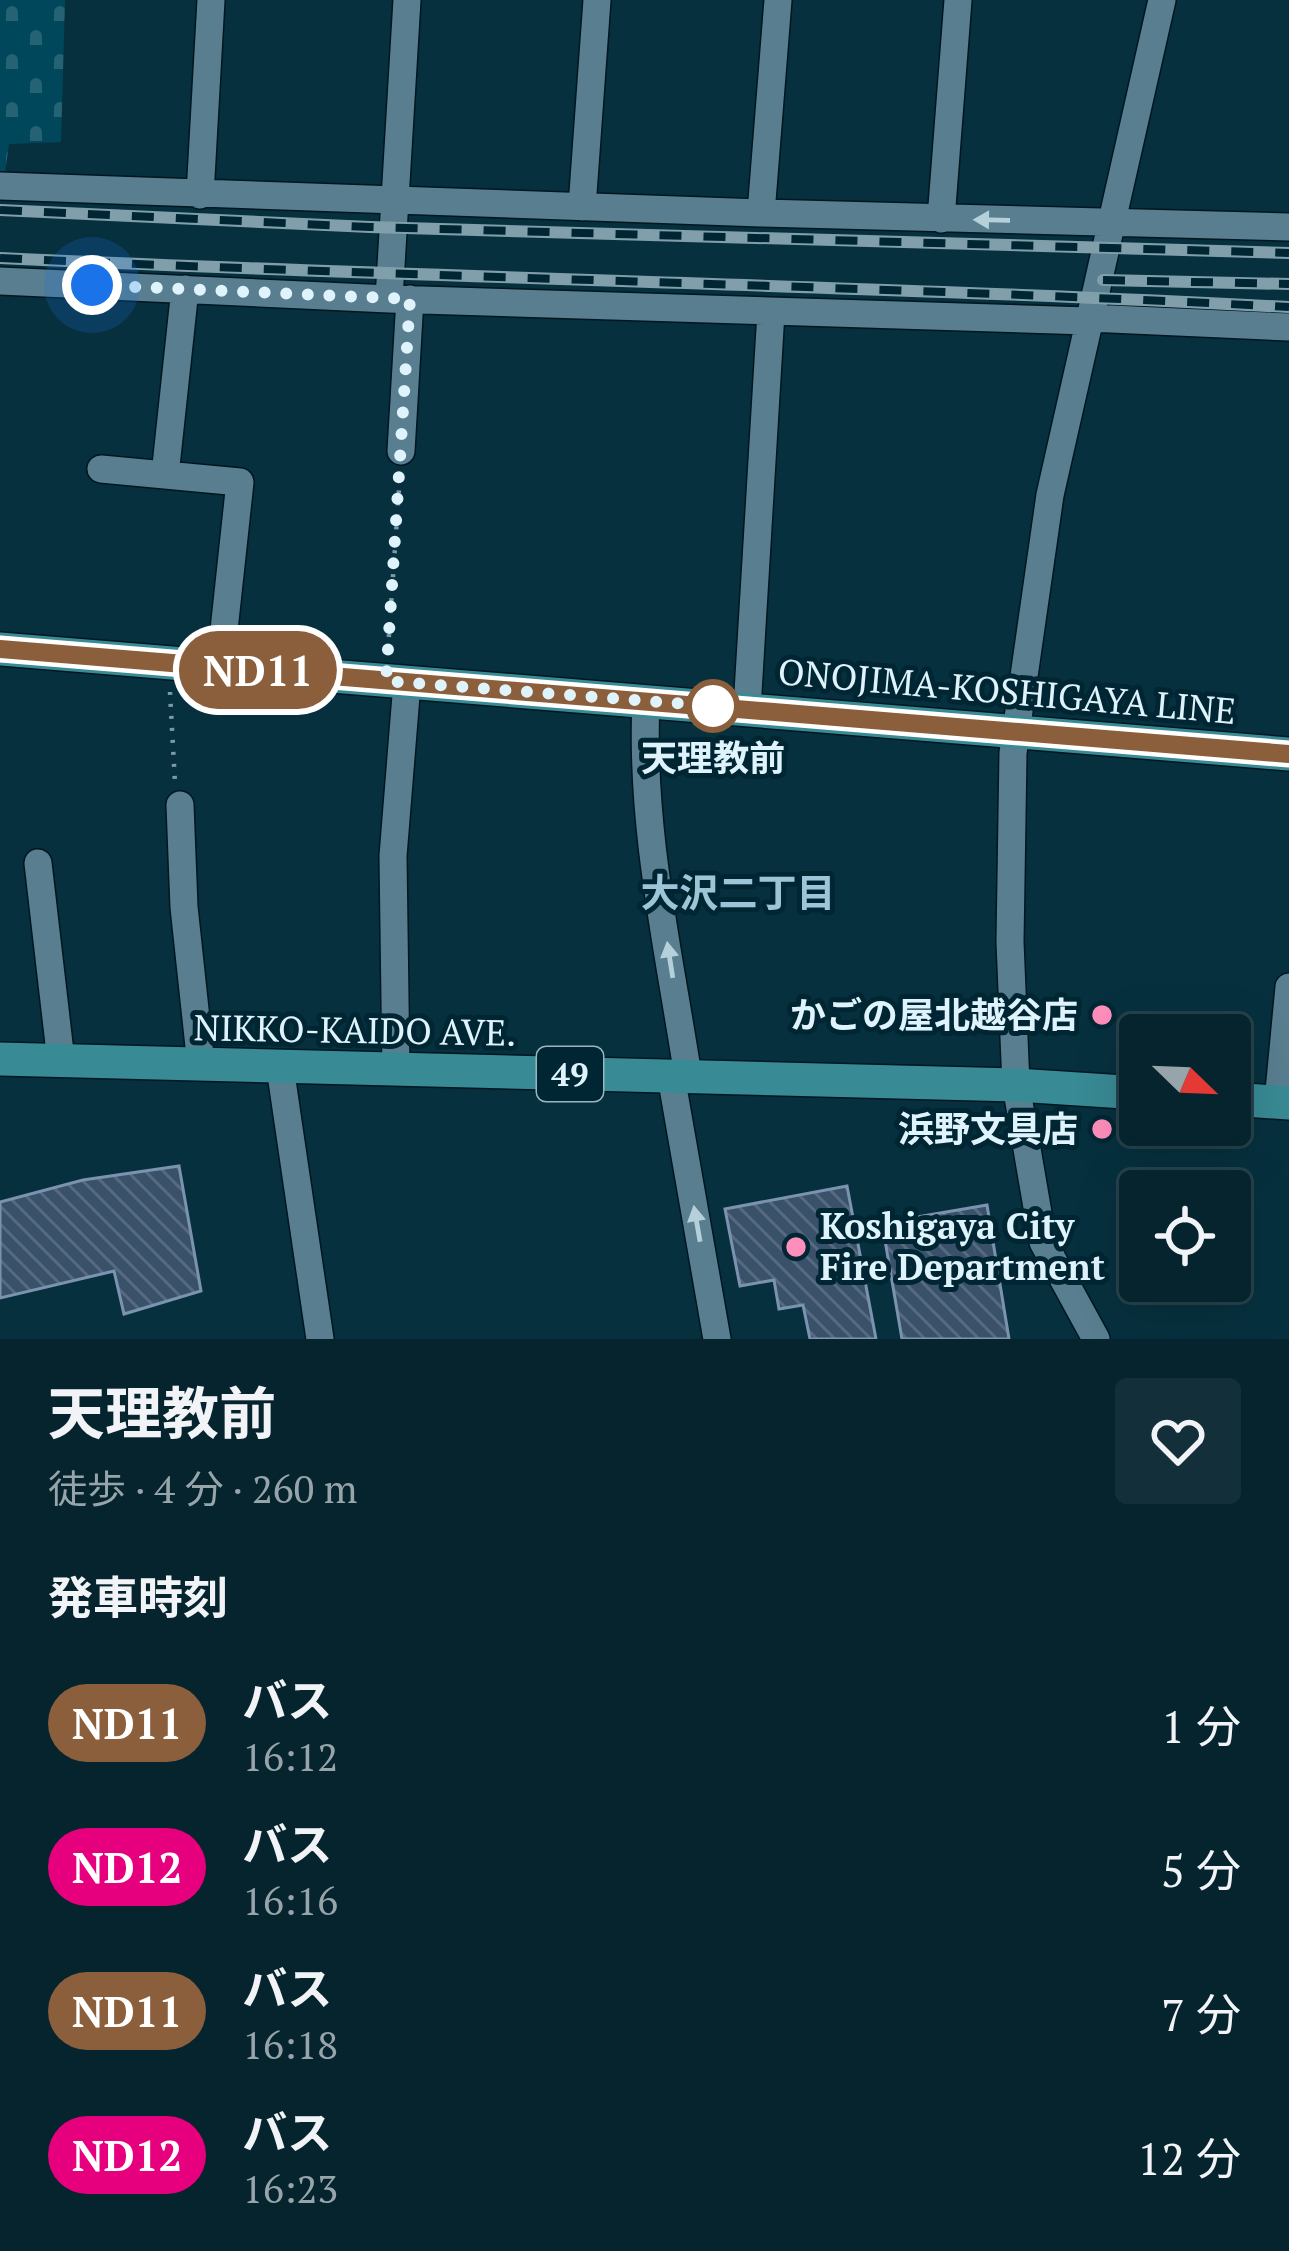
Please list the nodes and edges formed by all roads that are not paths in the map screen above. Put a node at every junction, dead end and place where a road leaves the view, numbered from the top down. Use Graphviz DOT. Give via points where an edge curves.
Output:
graph roads {
  1 [pos="212,0"];
  2 [pos="407,0"];
  3 [pos="597,0"];
  4 [pos="778,0"];
  5 [pos="958,0"];
  6 [pos="1162,0"];
  7 [pos="0,185"];
  8 [pos="200,195"];
  9 [pos="394,200"];
  10 [pos="582,207"];
  11 [pos="761,213"];
  12 [pos="940,219"];
  13 [pos="1109,223"];
  14 [pos="1289,227"];
  15 [pos="0,281"];
  16 [pos="185,289"];
  17 [pos="400,299"];
  18 [pos="771,312"];
  19 [pos="1089,319"];
  20 [pos="1289,327"];
  21 [pos="401,451"];
  22 [pos="100,469"];
  23 [pos="165,475"];
  24 [pos="0,649"];
  25 [pos="220,667"];
  26 [pos="396,682"];
  27 [pos="646,701"];
  28 [pos="747,709"];
  29 [pos="1014,730"];
  30 [pos="1289,754"];
  31 [pos="180,805"];
  32 [pos="38,863"];
  33 [pos="1289,987"];
  34 [pos="0,1059"];
  35 [pos="61,1060"];
  36 [pos="201,1065"];
  37 [pos="280,1067"];
  38 [pos="396,1071"];
  39 [pos="679,1076"];
  40 [pos="1016,1085"];
  41 [pos="1119,1092"];
  42 [pos="1251,1100"];
  43 [pos="1283,1102"];
  44 [pos="1093,1336"];
  45 [pos="320,1339"];
  46 [pos="717,1339"];
  1 -- 8 [label="street"];
  2 -- 9 [label="street"];
  3 -- 10 [label="street"];
  4 -- 11 [label="street"];
  5 -- 12 [label="street"];
  6 -- 13 [label="street"];
  7 -- 8 [label="street"];
  8 -- 9 [label="street"];
  9 -- 10 [label="street"];
  9 -- 17 [label="street"];
  10 -- 11 [label="street"];
  11 -- 12 [label="street"];
  13 -- 12 [label="street, one-way"];
  13 -- 14 [label="street"];
  13 -- 19 [label="street"];
  15 -- 16 [label="street"];
  16 -- 17 [label="street"];
  16 -- 23 [label="street"];
  17 -- 18 [label="street"];
  17 -- 21 [label="street"];
  18 -- 19 [label="street"];
  18 -- 28 [label="street"];
  19 -- 20 [label="street"];
  19 -- 29 [label="street" via="1050,495"];
  22 -- 23 [label="street"];
  23 -- 25 [label="street" via="240,482"];
  24 -- 25 [label="main road, ONOJIMA-KOSHIGAYA LINE"];
  25 -- 26 [label="main road, ONOJIMA-KOSHIGAYA LINE"];
  26 -- 27 [label="main road, ONOJIMA-KOSHIGAYA LINE"];
  26 -- 38 [label="street"];
  27 -- 28 [label="main road, ONOJIMA-KOSHIGAYA LINE"];
  39 -- 27 [label="street, one-way" via="647,796"];
  28 -- 29 [label="main road, ONOJIMA-KOSHIGAYA LINE"];
  29 -- 30 [label="main road, ONOJIMA-KOSHIGAYA LINE"];
  29 -- 40 [label="street"];
  31 -- 36 [label="street"];
  32 -- 35 [label="street"];
  33 -- 43 [label="street"];
  34 -- 35 [label="main road, NIKKO-KAIDO AVE. / 49"];
  35 -- 36 [label="main road, NIKKO-KAIDO AVE. / 49"];
  36 -- 37 [label="main road, NIKKO-KAIDO AVE. / 49"];
  37 -- 38 [label="main road, NIKKO-KAIDO AVE. / 49"];
  37 -- 45 [label="street"];
  38 -- 39 [label="main road, NIKKO-KAIDO AVE. / 49"];
  39 -- 40 [label="main road, NIKKO-KAIDO AVE. / 49"];
  46 -- 39 [label="street, one-way"];
  40 -- 41 [label="main road, NIKKO-KAIDO AVE. / 49"];
  40 -- 44 [label="street" via="1043,1242"];
  42 -- 43 [label="main road"];
}
